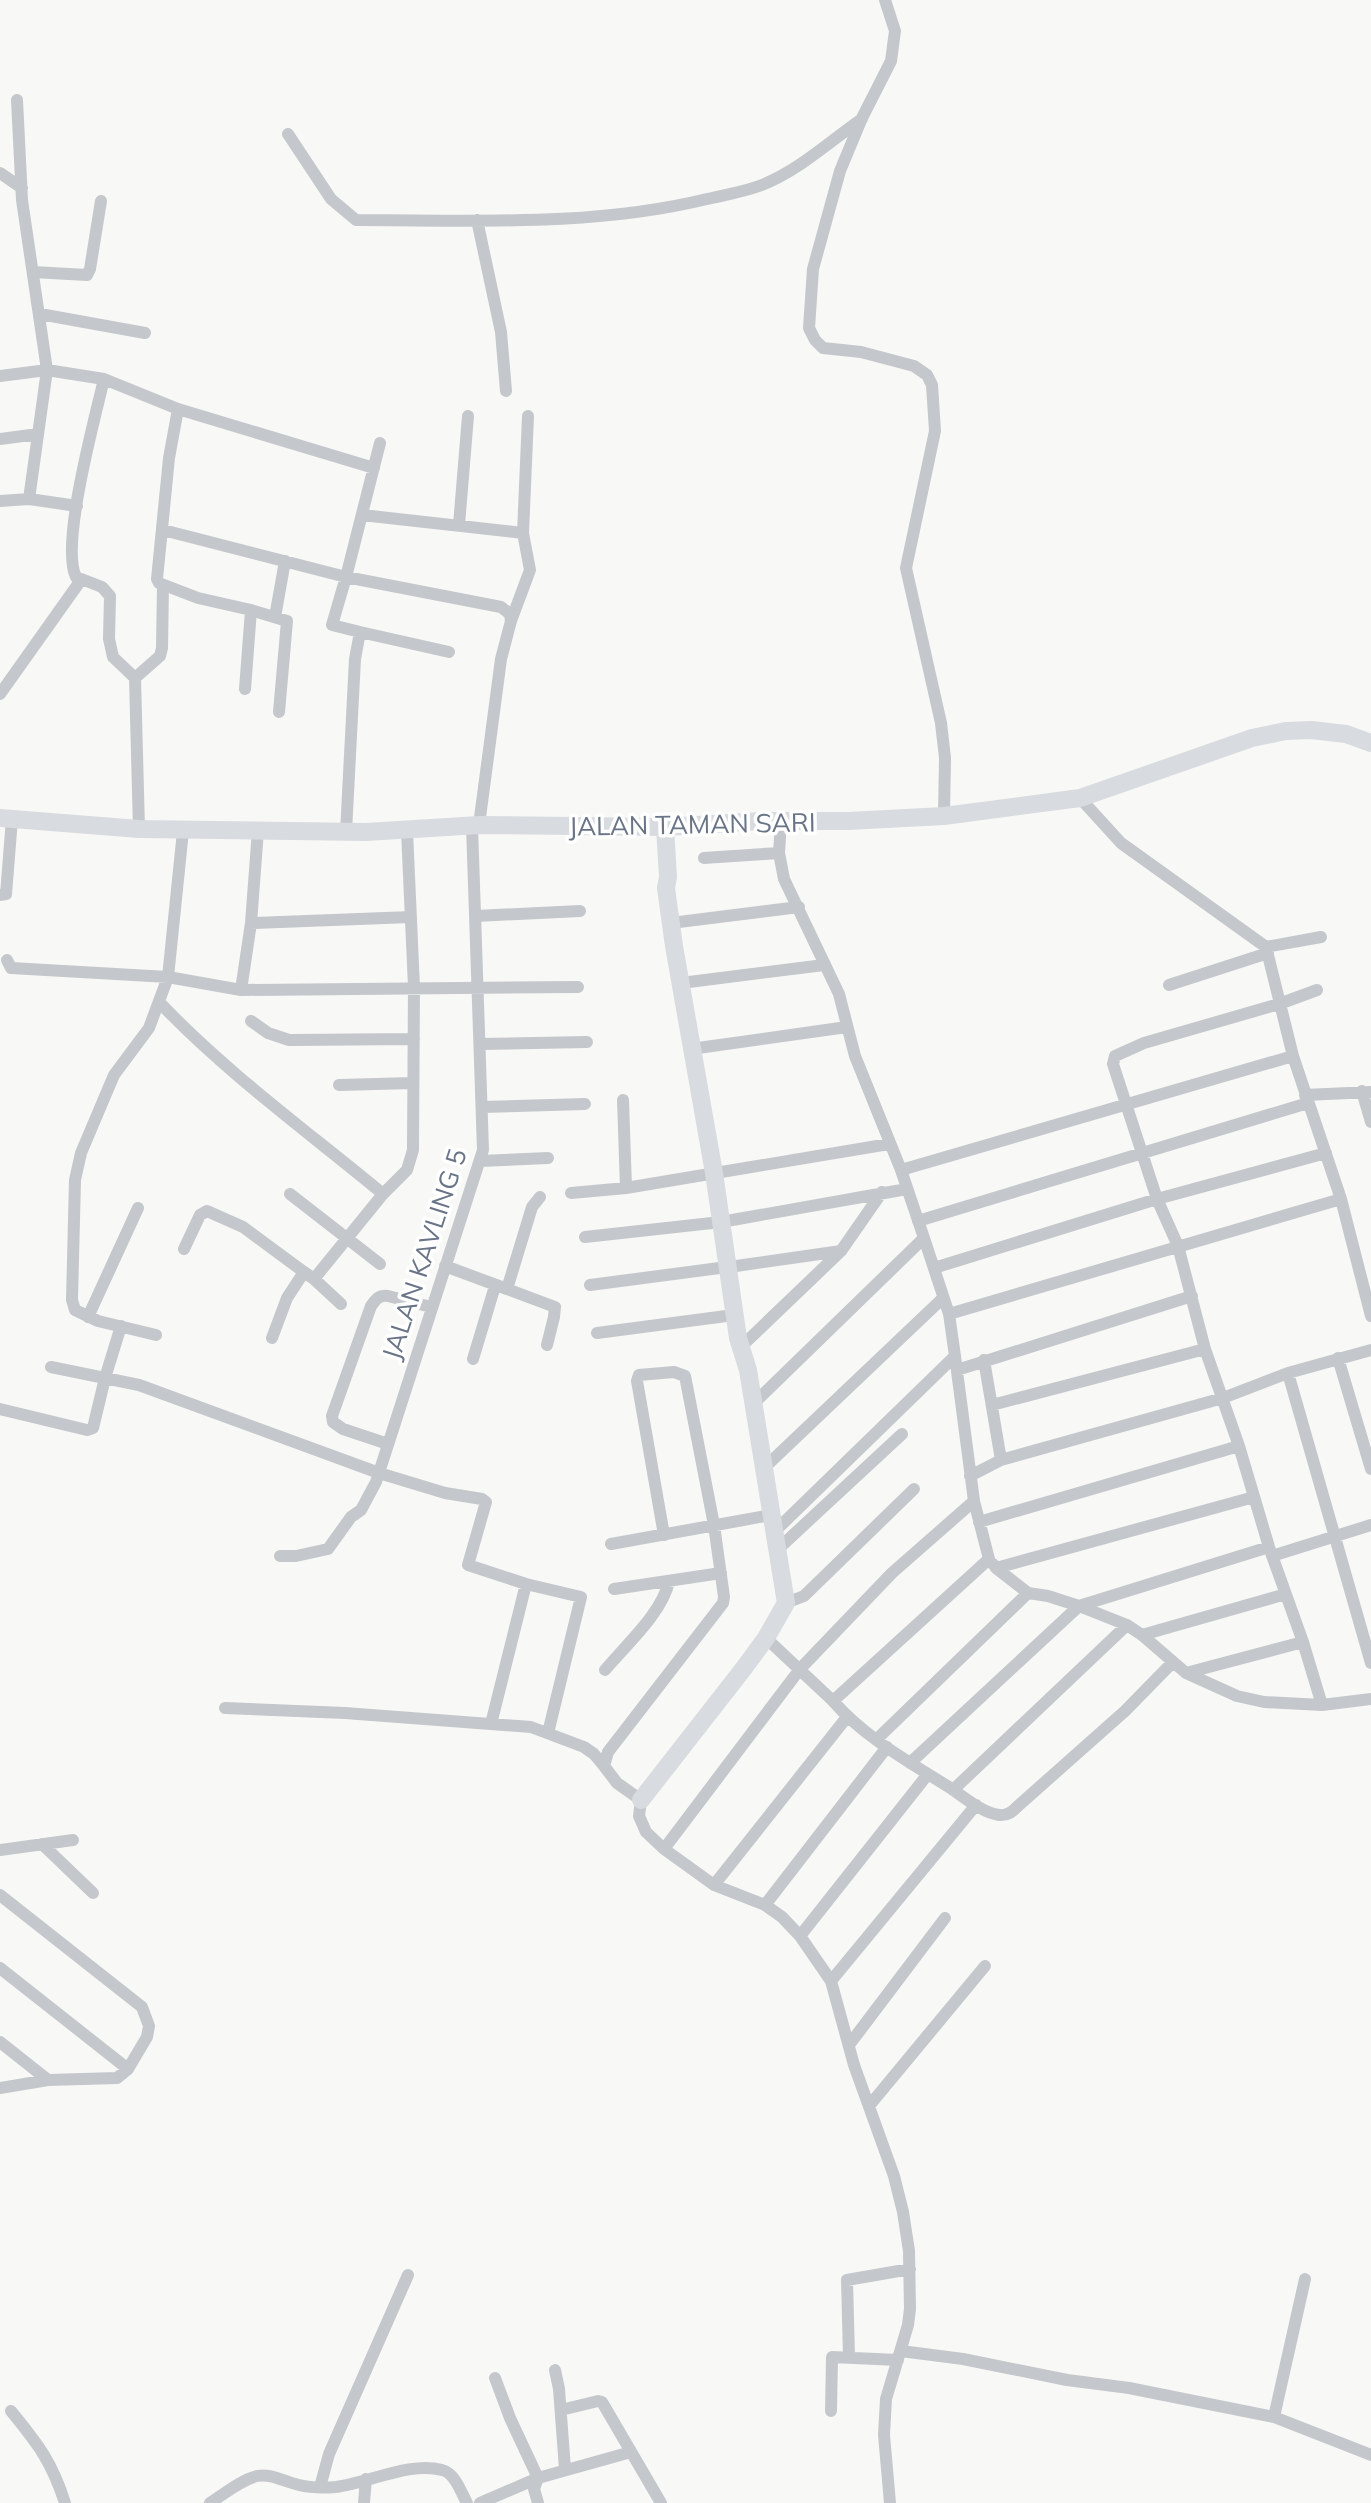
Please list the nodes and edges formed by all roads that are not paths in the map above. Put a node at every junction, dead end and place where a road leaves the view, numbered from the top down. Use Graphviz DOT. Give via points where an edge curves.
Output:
graph roads {
  1 [pos="885,0"];
  2 [pos="17,100"];
  3 [pos="862,118"];
  4 [pos="288,134"];
  5 [pos="0,173"];
  6 [pos="22,188"];
  7 [pos="101,201"];
  8 [pos="477,220"];
  9 [pos="33,272"];
  10 [pos="40,314"];
  11 [pos="145,333"];
  12 [pos="47,370"];
  13 [pos="0,376"];
  14 [pos="104,379"];
  15 [pos="506,391"];
  16 [pos="178,409"];
  17 [pos="468,416"];
  18 [pos="528,416"];
  19 [pos="38,434"];
  20 [pos="0,439"];
  21 [pos="380,443"];
  22 [pos="374,468"];
  23 [pos="29,499"];
  24 [pos="0,501"];
  25 [pos="77,506"];
  26 [pos="362,514"];
  27 [pos="458,525"];
  28 [pos="163,530"];
  29 [pos="523,533"];
  30 [pos="285,561"];
  31 [pos="346,577"];
  32 [pos="81,580"];
  33 [pos="163,585"];
  34 [pos="251,610"];
  35 [pos="275,617"];
  36 [pos="511,621"];
  37 [pos="360,632"];
  38 [pos="449,652"];
  39 [pos="135,678"];
  40 [pos="245,689"];
  41 [pos="0,694"];
  42 [pos="279,712"];
  43 [pos="1371,743"];
  44 [pos="1080,798"];
  45 [pos="944,816"];
  46 [pos="6,819"];
  47 [pos="781,821"];
  48 [pos="476,825"];
  49 [pos="665,827"];
  50 [pos="139,829"];
  51 [pos="258,830"];
  52 [pos="183,831"];
  53 [pos="407,831"];
  54 [pos="346,832"];
  55 [pos="779,853"];
  56 [pos="705,858"];
  57 [pos="668,877"];
  58 [pos="0,895"];
  59 [pos="799,907"];
  60 [pos="580,911"];
  61 [pos="476,916"];
  62 [pos="411,917"];
  63 [pos="679,922"];
  64 [pos="251,923"];
  65 [pos="1321,937"];
  66 [pos="678,945"];
  67 [pos="1267,950"];
  68 [pos="7,960"];
  69 [pos="824,965"];
  70 [pos="168,977"];
  71 [pos="689,982"];
  72 [pos="1170,985"];
  73 [pos="478,986"];
  74 [pos="414,987"];
  75 [pos="579,987"];
  76 [pos="241,990"];
  77 [pos="1317,990"];
  78 [pos="160,1003"];
  79 [pos="1279,1004"];
  80 [pos="689,1012"];
  81 [pos="251,1021"];
  82 [pos="846,1027"];
  83 [pos="414,1039"];
  84 [pos="587,1042"];
  85 [pos="480,1044"];
  86 [pos="696,1048"];
  87 [pos="1293,1055"];
  88 [pos="413,1083"];
  89 [pos="339,1085"];
  90 [pos="1366,1091"];
  91 [pos="1307,1099"];
  92 [pos="624,1100"];
  93 [pos="1126,1103"];
  94 [pos="585,1104"];
  95 [pos="482,1107"];
  96 [pos="1371,1122"];
  97 [pos="890,1144"];
  98 [pos="1142,1152"];
  99 [pos="1326,1153"];
  100 [pos="548,1158"];
  101 [pos="480,1161"];
  102 [pos="901,1170"];
  103 [pos="718,1172"];
  104 [pos="626,1188"];
  105 [pos="907,1188"];
  106 [pos="882,1192"];
  107 [pos="290,1194"];
  108 [pos="383,1194"];
  109 [pos="571,1194"];
  110 [pos="540,1197"];
  111 [pos="1157,1199"];
  112 [pos="1341,1199"];
  113 [pos="138,1208"];
  114 [pos="725,1222"];
  115 [pos="918,1222"];
  116 [pos="346,1237"];
  117 [pos="585,1237"];
  118 [pos="925,1238"];
  119 [pos="1178,1245"];
  120 [pos="184,1248"];
  121 [pos="841,1251"];
  122 [pos="380,1264"];
  123 [pos="445,1266"];
  124 [pos="731,1267"];
  125 [pos="934,1268"];
  126 [pos="309,1276"];
  127 [pos="590,1285"];
  128 [pos="501,1287"];
  129 [pos="1192,1296"];
  130 [pos="942,1299"];
  131 [pos="341,1304"];
  132 [pos="431,1307"];
  133 [pos="949,1314"];
  134 [pos="734,1315"];
  135 [pos="1371,1316"];
  136 [pos="89,1317"];
  137 [pos="121,1326"];
  138 [pos="597,1333"];
  139 [pos="156,1335"];
  140 [pos="272,1338"];
  141 [pos="547,1345"];
  142 [pos="743,1348"];
  143 [pos="1205,1349"];
  144 [pos="1371,1350"];
  145 [pos="1338,1358"];
  146 [pos="473,1359"];
  147 [pos="984,1360"];
  148 [pos="956,1363"];
  149 [pos="51,1367"];
  150 [pos="1288,1373"];
  151 [pos="105,1378"];
  152 [pos="1223,1398"];
  153 [pos="753,1404"];
  154 [pos="992,1405"];
  155 [pos="0,1409"];
  156 [pos="902,1434"];
  157 [pos="388,1444"];
  158 [pos="1239,1446"];
  159 [pos="1001,1460"];
  160 [pos="763,1469"];
  161 [pos="1371,1469"];
  162 [pos="970,1476"];
  163 [pos="378,1478"];
  164 [pos="914,1489"];
  165 [pos="1254,1497"];
  166 [pos="974,1501"];
  167 [pos="979,1522"];
  168 [pos="714,1525"];
  169 [pos="1371,1525"];
  170 [pos="774,1533"];
  171 [pos="664,1535"];
  172 [pos="1334,1535"];
  173 [pos="611,1544"];
  174 [pos="1271,1552"];
  175 [pos="280,1556"];
  176 [pos="992,1563"];
  177 [pos="721,1573"];
  178 [pos="669,1581"];
  179 [pos="526,1584"];
  180 [pos="614,1589"];
  181 [pos="1028,1593"];
  182 [pos="1286,1594"];
  183 [pos="786,1602"];
  184 [pos="1079,1606"];
  185 [pos="1127,1625"];
  186 [pos="1142,1634"];
  187 [pos="766,1638"];
  188 [pos="1303,1642"];
  189 [pos="1173,1662"];
  190 [pos="1371,1663"];
  191 [pos="800,1668"];
  192 [pos="606,1670"];
  193 [pos="1186,1673"];
  194 [pos="1371,1699"];
  195 [pos="833,1701"];
  196 [pos="1322,1705"];
  197 [pos="225,1707"];
  198 [pos="847,1717"];
  199 [pos="491,1724"];
  200 [pos="548,1733"];
  201 [pos="882,1743"];
  202 [pos="910,1763"];
  203 [pos="604,1766"];
  204 [pos="928,1774"];
  205 [pos="953,1790"];
  206 [pos="641,1800"];
  207 [pos="976,1805"];
  208 [pos="73,1840"];
  209 [pos="42,1844"];
  210 [pos="664,1849"];
  211 [pos="0,1850"];
  212 [pos="714,1885"];
  213 [pos="93,1893"];
  214 [pos="0,1895"];
  215 [pos="765,1905"];
  216 [pos="945,1919"];
  217 [pos="800,1936"];
  218 [pos="985,1966"];
  219 [pos="0,1968"];
  220 [pos="831,1981"];
  221 [pos="0,2042"];
  222 [pos="849,2045"];
  223 [pos="128,2068"];
  224 [pos="48,2080"];
  225 [pos="0,2088"];
  226 [pos="869,2106"];
  227 [pos="910,2269"];
  228 [pos="408,2275"];
  229 [pos="1305,2278"];
  230 [pos="899,2356"];
  231 [pos="849,2357"];
  232 [pos="555,2370"];
  233 [pos="495,2378"];
  234 [pos="561,2410"];
  235 [pos="831,2411"];
  236 [pos="11,2412"];
  237 [pos="1274,2417"];
  238 [pos="631,2452"];
  239 [pos="1371,2455"];
  240 [pos="565,2469"];
  241 [pos="538,2478"];
  242 [pos="366,2479"];
  243 [pos="320,2487"];
  244 [pos="65,2503"];
  245 [pos="210,2503"];
  246 [pos="364,2503"];
  247 [pos="467,2503"];
  248 [pos="480,2503"];
  249 [pos="538,2503"];
  250 [pos="660,2503"];
  251 [pos="890,2503"];
  1 -- 3 [label="street" via="895,31 893,51"];
  2 -- 6 [label="street"];
  3 -- 8 [label="street" via="798,165 760,186 610,217"];
  3 -- 45 [label="street" via="820,239 811,282 809,328 823,348 915,366 932,385 935,430 906,568 940,723"];
  4 -- 8 [label="street" via="331,199 356,220"];
  5 -- 6 [label="street"];
  6 -- 9 [label="street"];
  7 -- 9 [label="street" via="88,275"];
  8 -- 15 [label="street" via="501,332"];
  9 -- 10 [label="street"];
  10 -- 11 [label="street"];
  10 -- 12 [label="street"];
  12 -- 13 [label="street"];
  12 -- 14 [label="street"];
  12 -- 19 [label="street"];
  14 -- 16 [label="street"];
  14 -- 25 [label="street"];
  16 -- 22 [label="street"];
  16 -- 28 [label="street"];
  17 -- 27 [label="street"];
  18 -- 29 [label="street, JALAN KAVLING 5"];
  19 -- 20 [label="street"];
  19 -- 23 [label="street"];
  21 -- 22 [label="street"];
  22 -- 26 [label="street"];
  23 -- 24 [label="street"];
  23 -- 25 [label="street"];
  25 -- 32 [label="street" via="72,569"];
  26 -- 27 [label="street"];
  26 -- 31 [label="street"];
  27 -- 29 [label="street"];
  28 -- 30 [label="street"];
  28 -- 33 [label="street" via="157,579"];
  29 -- 36 [label="street, JALAN KAVLING 5" via="530,570"];
  30 -- 31 [label="street"];
  30 -- 35 [label="street"];
  31 -- 36 [label="street" via="501,607"];
  31 -- 37 [label="street" via="332,625"];
  32 -- 39 [label="street" via="102,587 110,596 113,657"];
  32 -- 41 [label="street"];
  33 -- 34 [label="street"];
  33 -- 39 [label="street" via="163,648"];
  34 -- 35 [label="street"];
  34 -- 40 [label="street"];
  35 -- 42 [label="street" via="287,621"];
  36 -- 48 [label="street, JALAN KAVLING 5"];
  37 -- 38 [label="street"];
  37 -- 54 [label="street"];
  39 -- 50 [label="street"];
  43 -- 44 [label="street, JALAN TAMAN SARI" via="1346,734 1286,731 1252,738"];
  44 -- 45 [label="street, JALAN TAMAN SARI"];
  44 -- 67 [label="street" via="1121,844"];
  45 -- 47 [label="street, JALAN TAMAN SARI"];
  46 -- 50 [label="street, JALAN TAMAN SARI"];
  46 -- 58 [label="street" via="6,894"];
  47 -- 49 [label="street, JALAN TAMAN SARI"];
  47 -- 55 [label="street"];
  48 -- 49 [label="street, JALAN TAMAN SARI"];
  48 -- 53 [label="street, JALAN TAMAN SARI"];
  48 -- 61 [label="street, JALAN KAVLING 5"];
  49 -- 57 [label="street"];
  50 -- 52 [label="street, JALAN TAMAN SARI"];
  51 -- 52 [label="street, JALAN TAMAN SARI"];
  51 -- 54 [label="street, JALAN TAMAN SARI"];
  51 -- 64 [label="street"];
  52 -- 70 [label="street"];
  53 -- 54 [label="street, JALAN TAMAN SARI"];
  53 -- 62 [label="street"];
  55 -- 56 [label="street"];
  55 -- 59 [label="street" via="784,878"];
  57 -- 63 [label="street" via="675,889"];
  57 -- 66 [label="street" via="666,888"];
  59 -- 63 [label="street"];
  59 -- 69 [label="street"];
  60 -- 61 [label="street"];
  61 -- 73 [label="street, JALAN KAVLING 5"];
  62 -- 64 [label="street"];
  62 -- 74 [label="street"];
  63 -- 66 [label="street"];
  64 -- 76 [label="street"];
  65 -- 67 [label="street"];
  66 -- 71 [label="street"];
  66 -- 80 [label="street"];
  67 -- 72 [label="street"];
  67 -- 79 [label="street"];
  68 -- 70 [label="street" via="11,968"];
  69 -- 71 [label="street"];
  69 -- 82 [label="street" via="839,994"];
  70 -- 76 [label="street"];
  70 -- 78 [label="street"];
  71 -- 80 [label="street"];
  73 -- 74 [label="street"];
  73 -- 75 [label="street"];
  73 -- 85 [label="street, JALAN KAVLING 5"];
  74 -- 76 [label="street"];
  74 -- 83 [label="street"];
  77 -- 79 [label="street"];
  78 -- 108 [label="street" via="257,1093"];
  78 -- 136 [label="street" via="140,1043 114,1075 81,1153 75,1180 72,1300 75,1310"];
  79 -- 87 [label="street"];
  79 -- 93 [label="street" via="1144,1043 1115,1056 1113,1064"];
  80 -- 86 [label="street"];
  81 -- 83 [label="street" via="289,1040"];
  82 -- 86 [label="street"];
  82 -- 97 [label="street"];
  83 -- 88 [label="street"];
  84 -- 85 [label="street"];
  85 -- 95 [label="street, JALAN KAVLING 5"];
  86 -- 103 [label="street"];
  87 -- 91 [label="street"];
  87 -- 93 [label="street"];
  88 -- 89 [label="street"];
  88 -- 108 [label="street" via="413,1150 407,1170"];
  90 -- 91 [label="street"];
  90 -- 96 [label="street"];
  91 -- 98 [label="street"];
  91 -- 99 [label="street"];
  92 -- 104 [label="street"];
  93 -- 98 [label="street"];
  93 -- 102 [label="street"];
  94 -- 95 [label="street"];
  95 -- 101 [label="street, JALAN KAVLING 5"];
  97 -- 102 [label="street"];
  97 -- 103 [label="street"];
  98 -- 111 [label="street"];
  98 -- 115 [label="street"];
  99 -- 111 [label="street"];
  99 -- 112 [label="street"];
  100 -- 101 [label="street"];
  101 -- 123 [label="street, JALAN KAVLING 5"];
  102 -- 105 [label="street"];
  103 -- 104 [label="street"];
  103 -- 114 [label="street"];
  104 -- 109 [label="street"];
  105 -- 106 [label="street"];
  105 -- 115 [label="street"];
  106 -- 114 [label="street"];
  106 -- 121 [label="street"];
  107 -- 116 [label="street"];
  108 -- 116 [label="street"];
  110 -- 128 [label="street"];
  111 -- 119 [label="street"];
  111 -- 125 [label="street"];
  112 -- 119 [label="street"];
  112 -- 135 [label="street"];
  113 -- 136 [label="street"];
  114 -- 117 [label="street"];
  114 -- 124 [label="street"];
  115 -- 118 [label="street"];
  116 -- 122 [label="street"];
  116 -- 126 [label="street"];
  118 -- 125 [label="street"];
  118 -- 153 [label="street"];
  119 -- 129 [label="street"];
  119 -- 133 [label="street"];
  120 -- 126 [label="street" via="200,1215 207,1211 243,1227"];
  121 -- 124 [label="street"];
  121 -- 142 [label="street"];
  123 -- 128 [label="street"];
  123 -- 132 [label="street, JALAN KAVLING 5"];
  124 -- 127 [label="street"];
  124 -- 134 [label="street"];
  124 -- 142 [label="street"];
  125 -- 130 [label="street"];
  126 -- 131 [label="street"];
  126 -- 140 [label="street" via="287,1298"];
  128 -- 141 [label="street" via="555,1307"];
  128 -- 146 [label="street"];
  129 -- 143 [label="street"];
  129 -- 147 [label="street"];
  130 -- 133 [label="street"];
  130 -- 160 [label="street"];
  132 -- 157 [label="street, JALAN KAVLING 5"];
  132 -- 157 [label="street" via="382,1295 375,1300 332,1416 343,1429"];
  133 -- 148 [label="street"];
  134 -- 138 [label="street"];
  134 -- 142 [label="street"];
  136 -- 137 [label="street"];
  137 -- 139 [label="street"];
  137 -- 151 [label="street"];
  142 -- 153 [label="street"];
  143 -- 152 [label="street"];
  143 -- 154 [label="street"];
  144 -- 145 [label="street"];
  145 -- 150 [label="street"];
  145 -- 161 [label="street"];
  147 -- 148 [label="street"];
  147 -- 154 [label="street"];
  148 -- 162 [label="street"];
  148 -- 170 [label="street"];
  149 -- 151 [label="street"];
  150 -- 152 [label="street"];
  150 -- 172 [label="street"];
  151 -- 155 [label="street" via="93,1428 87,1430"];
  151 -- 163 [label="street" via="139,1385"];
  152 -- 158 [label="street"];
  152 -- 159 [label="street"];
  153 -- 160 [label="street"];
  154 -- 159 [label="street"];
  156 -- 170 [label="street"];
  157 -- 163 [label="street, JALAN KAVLING 5"];
  158 -- 165 [label="street"];
  158 -- 167 [label="street"];
  159 -- 162 [label="street"];
  160 -- 170 [label="street"];
  162 -- 166 [label="street"];
  163 -- 175 [label="street, JALAN KAVLING 5" via="361,1510 328,1549"];
  163 -- 179 [label="street" via="482,1499 486,1502 468,1565"];
  164 -- 183 [label="street" via="804,1595"];
  165 -- 174 [label="street"];
  165 -- 176 [label="street"];
  166 -- 167 [label="street"];
  166 -- 191 [label="street" via="892,1573"];
  167 -- 176 [label="street"];
  168 -- 170 [label="street"];
  168 -- 171 [label="street"];
  168 -- 171 [label="street" via="685,1376 679,1372 639,1375"];
  168 -- 177 [label="street"];
  169 -- 172 [label="street"];
  170 -- 183 [label="street"];
  171 -- 173 [label="street"];
  172 -- 174 [label="street"];
  172 -- 190 [label="street"];
  174 -- 182 [label="street"];
  174 -- 184 [label="street"];
  176 -- 181 [label="street"];
  176 -- 195 [label="street"];
  177 -- 178 [label="street"];
  177 -- 203 [label="street" via="723,1604 608,1752"];
  178 -- 180 [label="street"];
  178 -- 192 [label="street" via="660,1604"];
  179 -- 199 [label="street"];
  179 -- 200 [label="street" via="581,1597"];
  181 -- 184 [label="street"];
  181 -- 201 [label="street"];
  182 -- 186 [label="street"];
  182 -- 188 [label="street"];
  183 -- 187 [label="street"];
  184 -- 185 [label="street"];
  184 -- 202 [label="street"];
  185 -- 186 [label="street"];
  185 -- 205 [label="street"];
  186 -- 189 [label="street"];
  187 -- 191 [label="street"];
  187 -- 206 [label="street"];
  188 -- 193 [label="street"];
  188 -- 196 [label="street"];
  189 -- 193 [label="street"];
  189 -- 207 [label="street" via="1125,1711 1010,1812 997,1815"];
  191 -- 195 [label="street"];
  191 -- 210 [label="street"];
  193 -- 196 [label="street" via="1237,1696"];
  194 -- 196 [label="street"];
  195 -- 198 [label="street"];
  197 -- 199 [label="street"];
  198 -- 201 [label="street"];
  198 -- 212 [label="street"];
  199 -- 200 [label="street"];
  200 -- 203 [label="street" via="584,1747"];
  201 -- 202 [label="street"];
  201 -- 215 [label="street"];
  202 -- 204 [label="street"];
  203 -- 206 [label="street" via="617,1783"];
  204 -- 205 [label="street"];
  204 -- 217 [label="street"];
  205 -- 207 [label="street"];
  206 -- 210 [label="street" via="639,1816 646,1832"];
  207 -- 220 [label="street"];
  208 -- 209 [label="street"];
  209 -- 211 [label="street"];
  209 -- 213 [label="street"];
  210 -- 212 [label="street"];
  212 -- 215 [label="street"];
  214 -- 223 [label="street" via="142,2007 149,2026 147,2037"];
  215 -- 217 [label="street"];
  216 -- 222 [label="street"];
  217 -- 220 [label="street"];
  218 -- 226 [label="street"];
  219 -- 223 [label="street"];
  220 -- 222 [label="street"];
  221 -- 224 [label="street"];
  222 -- 226 [label="street"];
  223 -- 224 [label="street" via="117,2078"];
  224 -- 225 [label="street"];
  226 -- 227 [label="street" via="903,2212"];
  227 -- 230 [label="street" via="910,2309"];
  227 -- 231 [label="street" via="847,2280"];
  228 -- 243 [label="street" via="329,2454"];
  229 -- 237 [label="street"];
  230 -- 231 [label="street"];
  230 -- 237 [label="street" via="963,2359"];
  230 -- 251 [label="street" via="885,2423"];
  231 -- 235 [label="street" via="832,2357"];
  232 -- 234 [label="street"];
  233 -- 241 [label="street"];
  234 -- 238 [label="street" via="601,2402"];
  234 -- 240 [label="street"];
  236 -- 244 [label="street" via="39,2445"];
  237 -- 239 [label="street"];
  238 -- 240 [label="street"];
  238 -- 250 [label="street"];
  240 -- 241 [label="street"];
  241 -- 248 [label="street"];
  241 -- 249 [label="street" via="534,2489"];
  242 -- 243 [label="street"];
  242 -- 246 [label="street"];
  242 -- 247 [label="street" via="418,2468 446,2470"];
  243 -- 245 [label="street" via="260,2476"];
}
